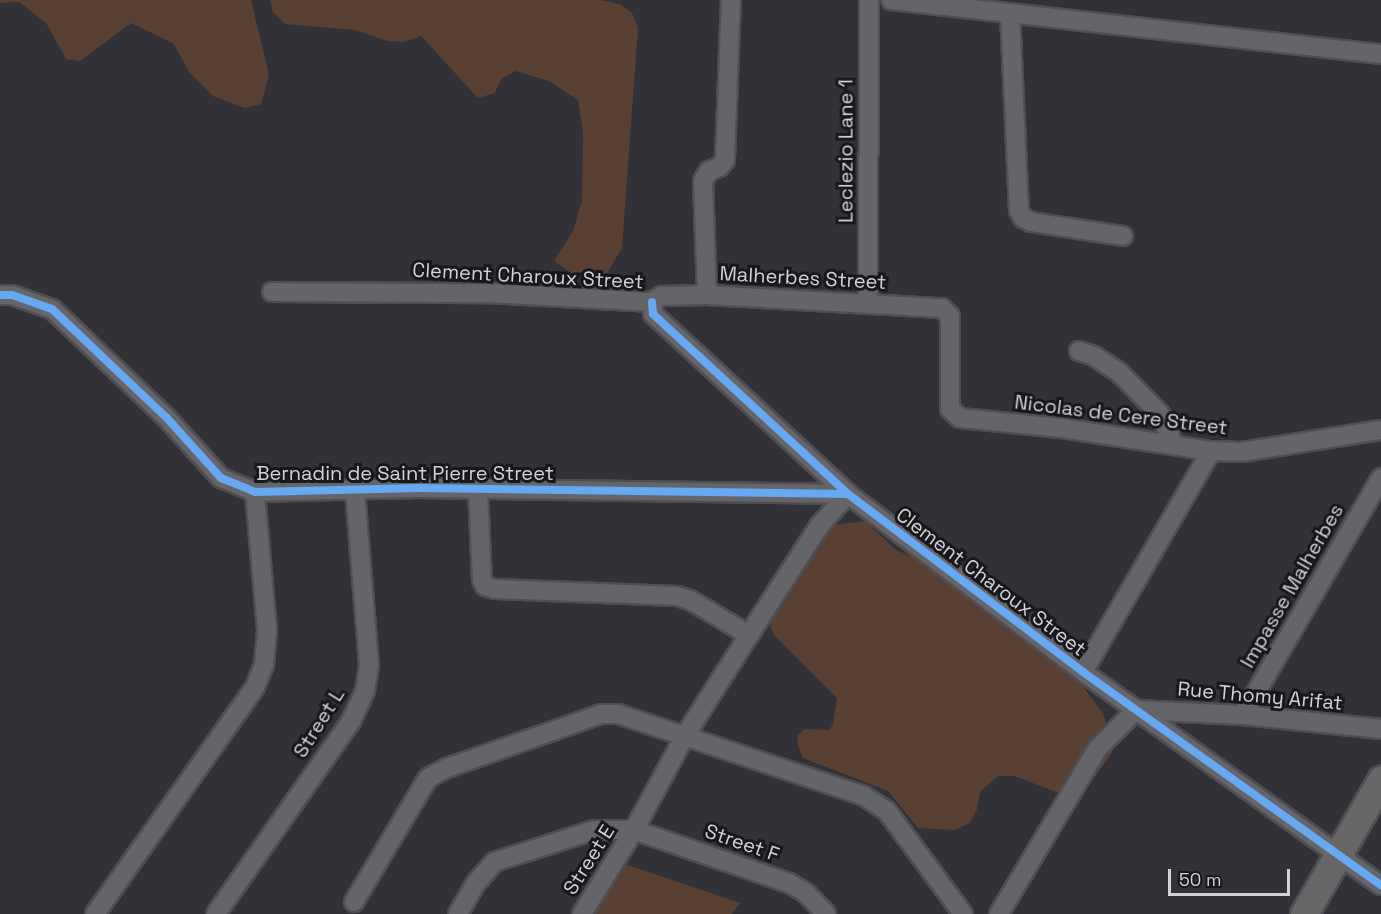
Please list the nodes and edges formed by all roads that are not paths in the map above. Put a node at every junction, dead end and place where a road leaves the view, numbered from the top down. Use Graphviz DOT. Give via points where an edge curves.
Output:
graph roads {
  1 [pos="731,0"];
  2 [pos="869,0"];
  3 [pos="891,0"];
  4 [pos="929,2"];
  5 [pos="1010,13"];
  6 [pos="1381,54"];
  7 [pos="1123,236"];
  8 [pos="272,292"];
  9 [pos="0,295"];
  10 [pos="707,295"];
  11 [pos="652,302"];
  12 [pos="868,303"];
  13 [pos="950,316"];
  14 [pos="1079,351"];
  15 [pos="1381,430"];
  16 [pos="1174,445"];
  17 [pos="1211,451"];
  18 [pos="1381,478"];
  19 [pos="478,489"];
  20 [pos="355,490"];
  21 [pos="255,492"];
  22 [pos="848,494"];
  23 [pos="749,635"];
  24 [pos="1083,672"];
  25 [pos="1136,710"];
  26 [pos="1242,715"];
  27 [pos="1381,729"];
  28 [pos="686,734"];
  29 [pos="1381,780"];
  30 [pos="634,830"];
  31 [pos="1339,857"];
  32 [pos="1381,885"];
  33 [pos="354,902"];
  34 [pos="95,914"];
  35 [pos="216,914"];
  36 [pos="458,914"];
  37 [pos="582,914"];
  38 [pos="826,914"];
  39 [pos="963,914"];
  40 [pos="999,914"];
  41 [pos="1304,914"];
  1 -- 10 [label="street" via="725,160 703,180"];
  2 -- 12 [label="street, Leclezio Lane 1"];
  3 -- 4 [label="street"];
  4 -- 5 [label="street"];
  5 -- 6 [label="street"];
  5 -- 7 [label="street" via="1019,212 1031,222"];
  8 -- 11 [label="street, Clement Charoux Street" via="487,292"];
  9 -- 21 [label="street, Bernadin de Saint Pierre Street" via="12,295 52,309 166,417 221,478"];
  10 -- 11 [label="street, Malherbes Street" via="661,296"];
  10 -- 12 [label="street, Malherbes Street"];
  11 -- 22 [label="street, Clement Charoux Street" via="653,314"];
  12 -- 13 [label="street, Malherbes Street" via="942,308"];
  13 -- 16 [label="street, Nicolas de Cere Street" via="950,409 960,418"];
  14 -- 16 [label="street" via="1119,372 1160,414"];
  15 -- 17 [label="street, Nicolas de Cere Street" via="1266,450"];
  16 -- 17 [label="street, Nicolas de Cere Street"];
  17 -- 24 [label="street"];
  18 -- 26 [label="street, Impasse Malherbes"];
  19 -- 20 [label="street, Bernadin de Saint Pierre Street"];
  19 -- 22 [label="street, Bernadin de Saint Pierre Street"];
  19 -- 23 [label="street" via="485,586 677,596"];
  20 -- 21 [label="street, Bernadin de Saint Pierre Street"];
  20 -- 35 [label="street, Street L" via="369,666 365,691 351,721"];
  21 -- 34 [label="street" via="267,630 264,665 255,687"];
  22 -- 23 [label="street, Street E" via="820,525"];
  22 -- 24 [label="street, Clement Charoux Street"];
  23 -- 28 [label="street, Street E"];
  24 -- 25 [label="street, Clement Charoux Street"];
  25 -- 26 [label="street, Rue Thomy Arifat"];
  25 -- 31 [label="street, Clement Charoux Street"];
  25 -- 40 [label="street" via="1098,748"];
  26 -- 27 [label="street, Rue Thomy Arifat"];
  28 -- 30 [label="street, Street E"];
  28 -- 33 [label="street" via="618,714 601,714 447,768 428,778"];
  28 -- 39 [label="street" via="864,795 887,811"];
  29 -- 31 [label="street"];
  30 -- 36 [label="street, Street F" via="594,830 495,862 476,883"];
  30 -- 37 [label="street, Street E"];
  30 -- 38 [label="street, Street F" via="789,883 806,893"];
  31 -- 32 [label="street, Clement Charoux Street"];
  31 -- 41 [label="street"];
}
